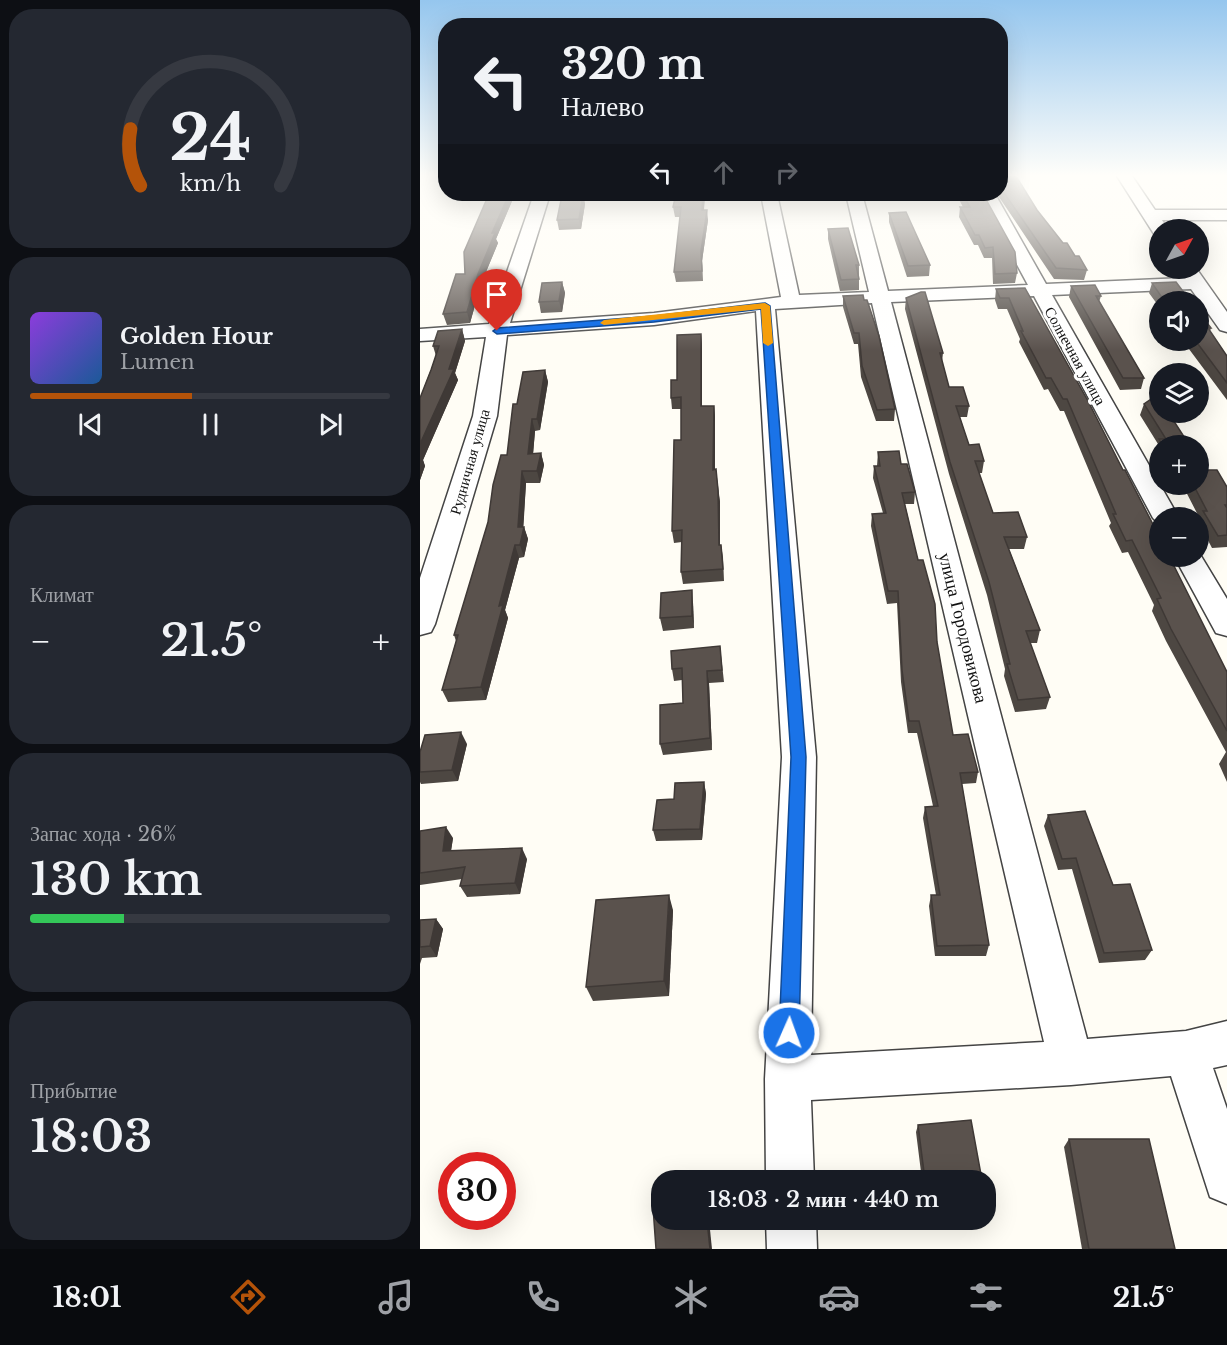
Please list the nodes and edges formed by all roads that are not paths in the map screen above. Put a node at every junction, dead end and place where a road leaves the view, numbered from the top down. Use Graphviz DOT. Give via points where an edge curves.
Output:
graph roads {
  1 [pos="529,234"];
  2 [pos="772,234"];
  3 [pos="865,234"];
  4 [pos="1008,234"];
  5 [pos="1157,279"];
  6 [pos="1192,279"];
  7 [pos="1038,290"];
  8 [pos="881,296"];
  9 [pos="778,303"];
  10 [pos="1227,326"];
  11 [pos="497,331"];
  12 [pos="420,335"];
  13 [pos="1160,507"];
  14 [pos="1194,567"];
  15 [pos="420,624"];
  16 [pos="1227,625"];
  17 [pos="1206,1048"];
  18 [pos="1071,1063"];
  19 [pos="788,1078"];
  20 [pos="790,1170"];
  21 [pos="1227,1180"];
  22 [pos="791,1230"];
  23 [pos="792,1249"];
  1 -- 11 [label="street, Рудничная улица"];
  2 -- 9 [label="street"];
  3 -- 8 [label="street, улица Городовикова"];
  4 -- 7 [label="street, Солнечная улица"];
  5 -- 7 [label="street"];
  6 -- 10 [label="street"];
  7 -- 8 [label="street"];
  7 -- 13 [label="street, Солнечная улица"];
  8 -- 9 [label="street"];
  8 -- 18 [label="street, улица Городовикова"];
  9 -- 11 [label="street" via="654,319"];
  9 -- 19 [label="street" via="799,757"];
  11 -- 12 [label="street"];
  11 -- 15 [label="street, Рудничная улица" via="485,416"];
  14 -- 16 [label="street"];
  17 -- 18 [label="street"];
  17 -- 21 [label="street"];
  18 -- 19 [label="street"];
  19 -- 20 [label="street"];
  22 -- 23 [label="street"];
}
